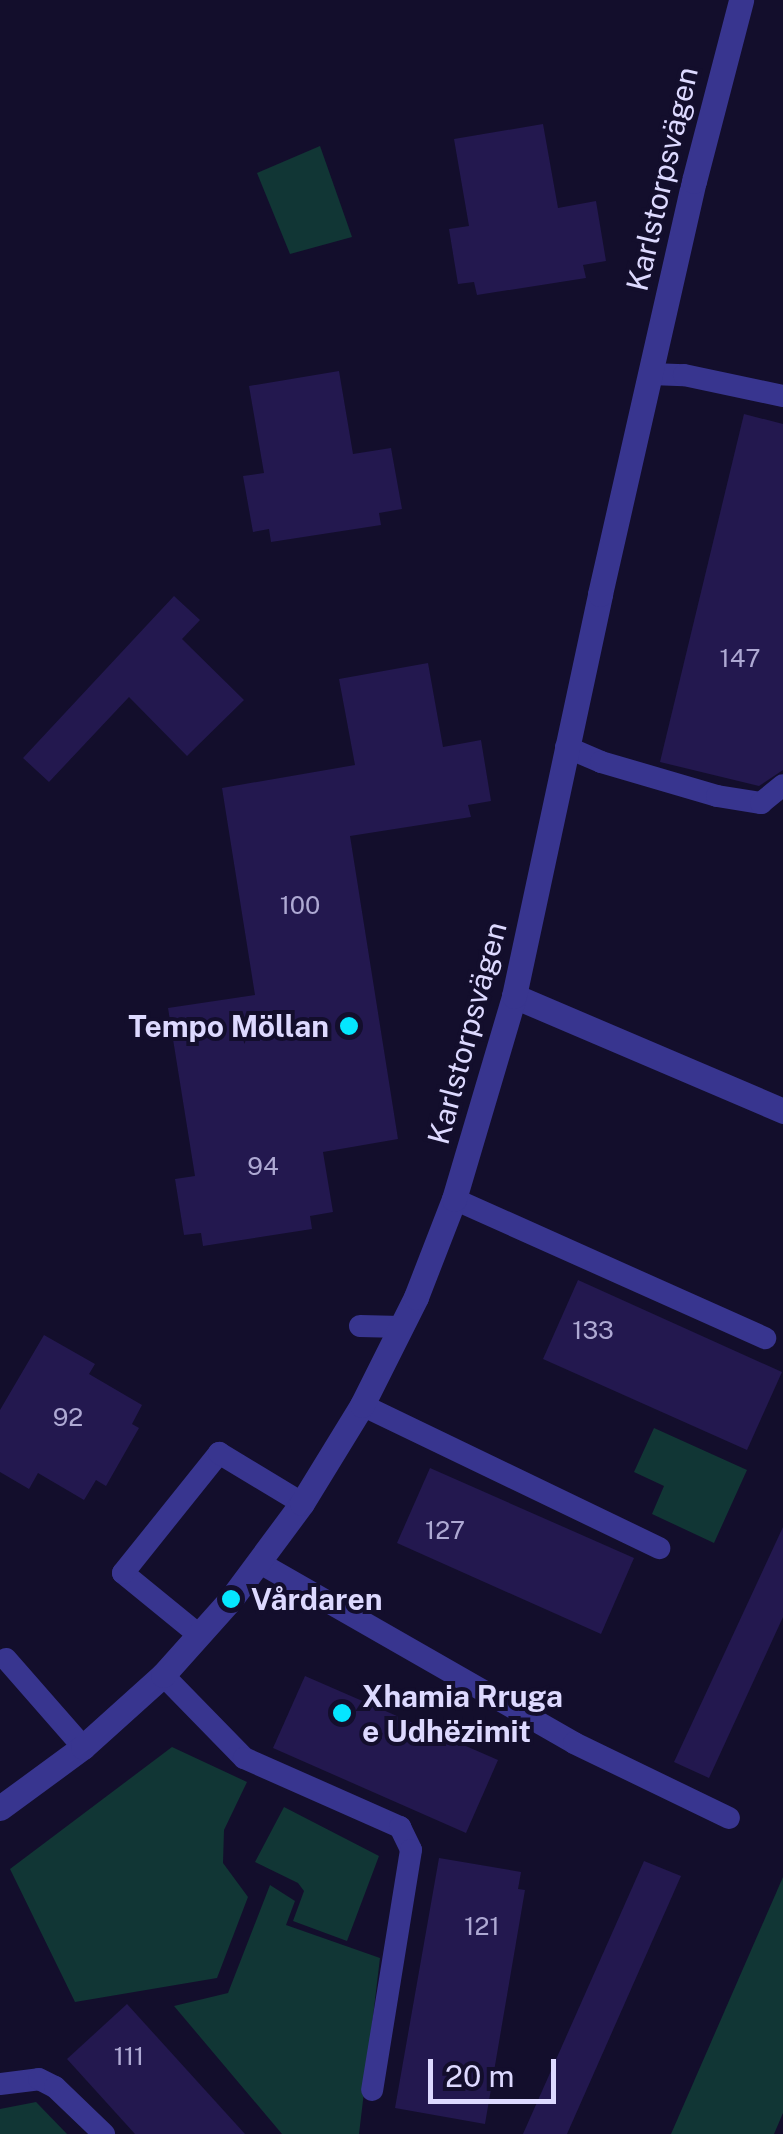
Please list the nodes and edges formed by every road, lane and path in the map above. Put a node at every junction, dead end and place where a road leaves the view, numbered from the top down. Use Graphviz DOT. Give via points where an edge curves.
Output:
graph roads {
  1 [pos="741,0"];
  2 [pos="650,374"];
  3 [pos="783,396"];
  4 [pos="566,747"];
  5 [pos="783,784"];
  6 [pos="514,996"];
  7 [pos="783,1111"];
  8 [pos="454,1199"];
  9 [pos="360,1326"];
  10 [pos="401,1327"];
  11 [pos="764,1338"];
  12 [pos="362,1405"];
  13 [pos="302,1503"];
  14 [pos="660,1548"];
  15 [pos="260,1564"];
  16 [pos="200,1635"];
  17 [pos="6,1659"];
  18 [pos="162,1675"];
  19 [pos="83,1747"];
  20 [pos="0,1808"];
  21 [pos="729,1818"];
  22 [pos="0,2084"];
  23 [pos="372,2090"];
  24 [pos="104,2134"];
  1 -- 2 [label="street, Karlstorpsvägen"];
  2 -- 3 [label="lane"];
  2 -- 4 [label="street, Karlstorpsvägen"];
  4 -- 5 [label="lane" via="717,796 761,803"];
  4 -- 6 [label="street, Karlstorpsvägen"];
  6 -- 7 [label="street"];
  6 -- 8 [label="street, Karlstorpsvägen"];
  8 -- 10 [label="street, Karlstorpsvägen"];
  8 -- 11 [label="lane"];
  9 -- 10 [label="lane"];
  10 -- 12 [label="street, Karlstorpsvägen"];
  12 -- 13 [label="street, Karlstorpsvägen"];
  12 -- 14 [label="lane"];
  13 -- 15 [label="street, Karlstorpsvägen"];
  13 -- 16 [label="lane" via="218,1453 123,1572"];
  15 -- 16 [label="street, Karlstorpsvägen"];
  15 -- 21 [label="lane" via="574,1742"];
  16 -- 18 [label="street, Karlstorpsvägen"];
  17 -- 19 [label="lane"];
  18 -- 19 [label="street, Karlstorpsvägen"];
  18 -- 23 [label="lane" via="244,1758 400,1827 411,1850"];
  19 -- 20 [label="street, Karlstorpsvägen"];
  22 -- 24 [label="lane" via="39,2079"];
}
